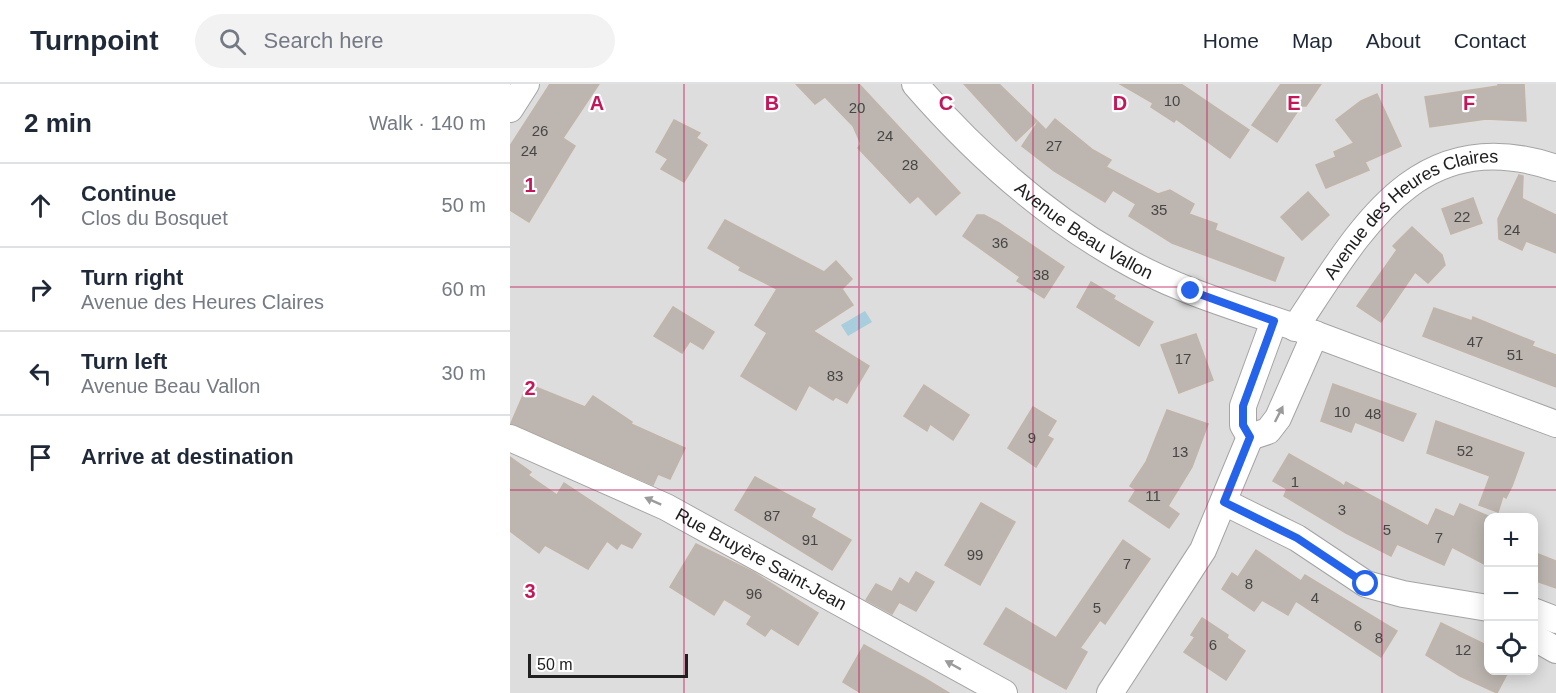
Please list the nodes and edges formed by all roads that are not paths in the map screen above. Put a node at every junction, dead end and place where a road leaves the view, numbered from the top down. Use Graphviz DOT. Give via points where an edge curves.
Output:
graph roads {
  1 [pos="526,84"];
  2 [pos="915,84"];
  3 [pos="510,109"];
  4 [pos="1556,168"];
  5 [pos="1295,328"];
  6 [pos="1556,424"];
  7 [pos="1250,437"];
  8 [pos="510,438"];
  9 [pos="1224,502"];
  10 [pos="1484,607"];
  11 [pos="1538,613"];
  12 [pos="1556,620"];
  13 [pos="1538,640"];
  14 [pos="1556,650"];
  15 [pos="1004,693"];
  16 [pos="1110,693"];
  1 -- 3 [label="street"];
  2 -- 5 [label="street, Avenue Beau Vallon" via="967,141 1042,205 1119,257 1191,291"];
  4 -- 5 [label="street, Avenue des Heures Claires" via="1526,159 1489,156 1462,161 1416,178 1390,198 1368,224"];
  5 -- 6 [label="street, Avenue Beau Vallon"];
  5 -- 7 [label="street, Avenue des Heures Claires" via="1243,406 1243,425"];
  7 -- 5 [label="street, Avenue des Heures Claires, one-way" via="1268,431 1278,418"];
  7 -- 9 [label="street"];
  15 -- 8 [label="street, Rue Bruyère Saint-Jean, one-way" via="666,507"];
  9 -- 10 [label="street" via="1297,538 1366,584"];
  9 -- 16 [label="street" via="1203,550"];
  11 -- 12 [label="street"];
  13 -- 14 [label="street"];
}
